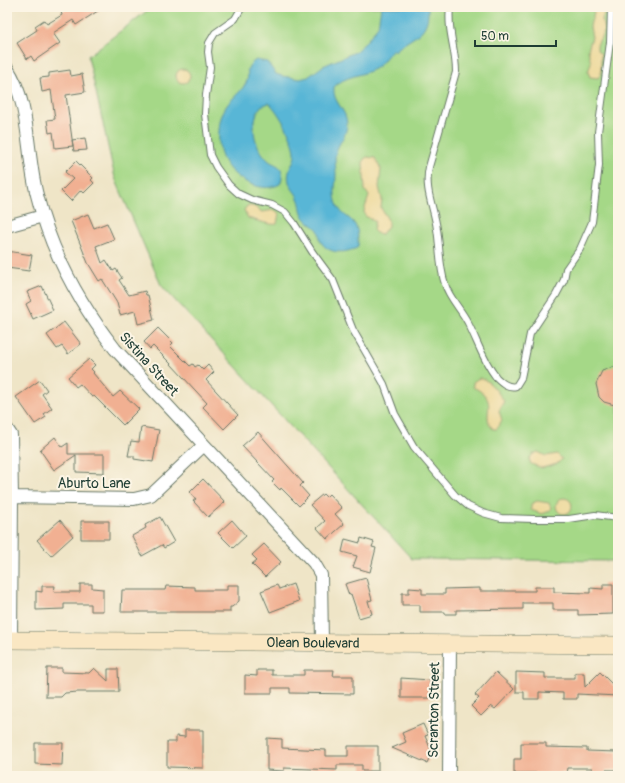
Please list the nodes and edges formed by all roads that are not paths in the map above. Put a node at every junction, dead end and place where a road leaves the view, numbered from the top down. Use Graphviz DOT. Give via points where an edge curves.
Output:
graph roads {
  1 [pos="242,7"];
  2 [pos="450,7"];
  3 [pos="611,7"];
  4 [pos="7,68"];
  5 [pos="43,216"];
  6 [pos="7,226"];
  7 [pos="7,429"];
  8 [pos="204,446"];
  9 [pos="12,497"];
  10 [pos="618,518"];
  11 [pos="9,640"];
  12 [pos="322,642"];
  13 [pos="450,644"];
  14 [pos="618,645"];
  15 [pos="449,776"];
  1 -- 10 [label="lane" via="235,19 215,33 209,43 210,67 205,114 210,155 229,185 239,194 285,212 327,270 353,330 384,384 394,414 414,447 455,495 468,506 483,513 501,518 525,519 569,519 596,515"];
  2 -- 3 [label="lane" via="449,26 456,72 429,167 427,190 437,228 444,282 448,292 468,322 495,376 511,388 516,386 521,378 530,334 556,295 564,280 566,269 580,249 592,222 599,165 598,132 610,42"];
  4 -- 5 [label="street, Sistina Street" via="14,79 25,120 31,168"];
  5 -- 6 [label="street"];
  5 -- 8 [label="street, Sistina Street" via="68,279 99,329 130,368"];
  7 -- 9 [label="street" via="11,435"];
  8 -- 9 [label="street, Aburto Lane" via="151,495 134,499"];
  8 -- 12 [label="street, Sistina Street" via="314,563 321,575"];
  9 -- 11 [label="street"];
  11 -- 12 [label="street, Olean Boulevard"];
  12 -- 13 [label="street, Olean Boulevard"];
  13 -- 14 [label="street, Olean Boulevard"];
  13 -- 15 [label="street, Scranton Street"];
}
